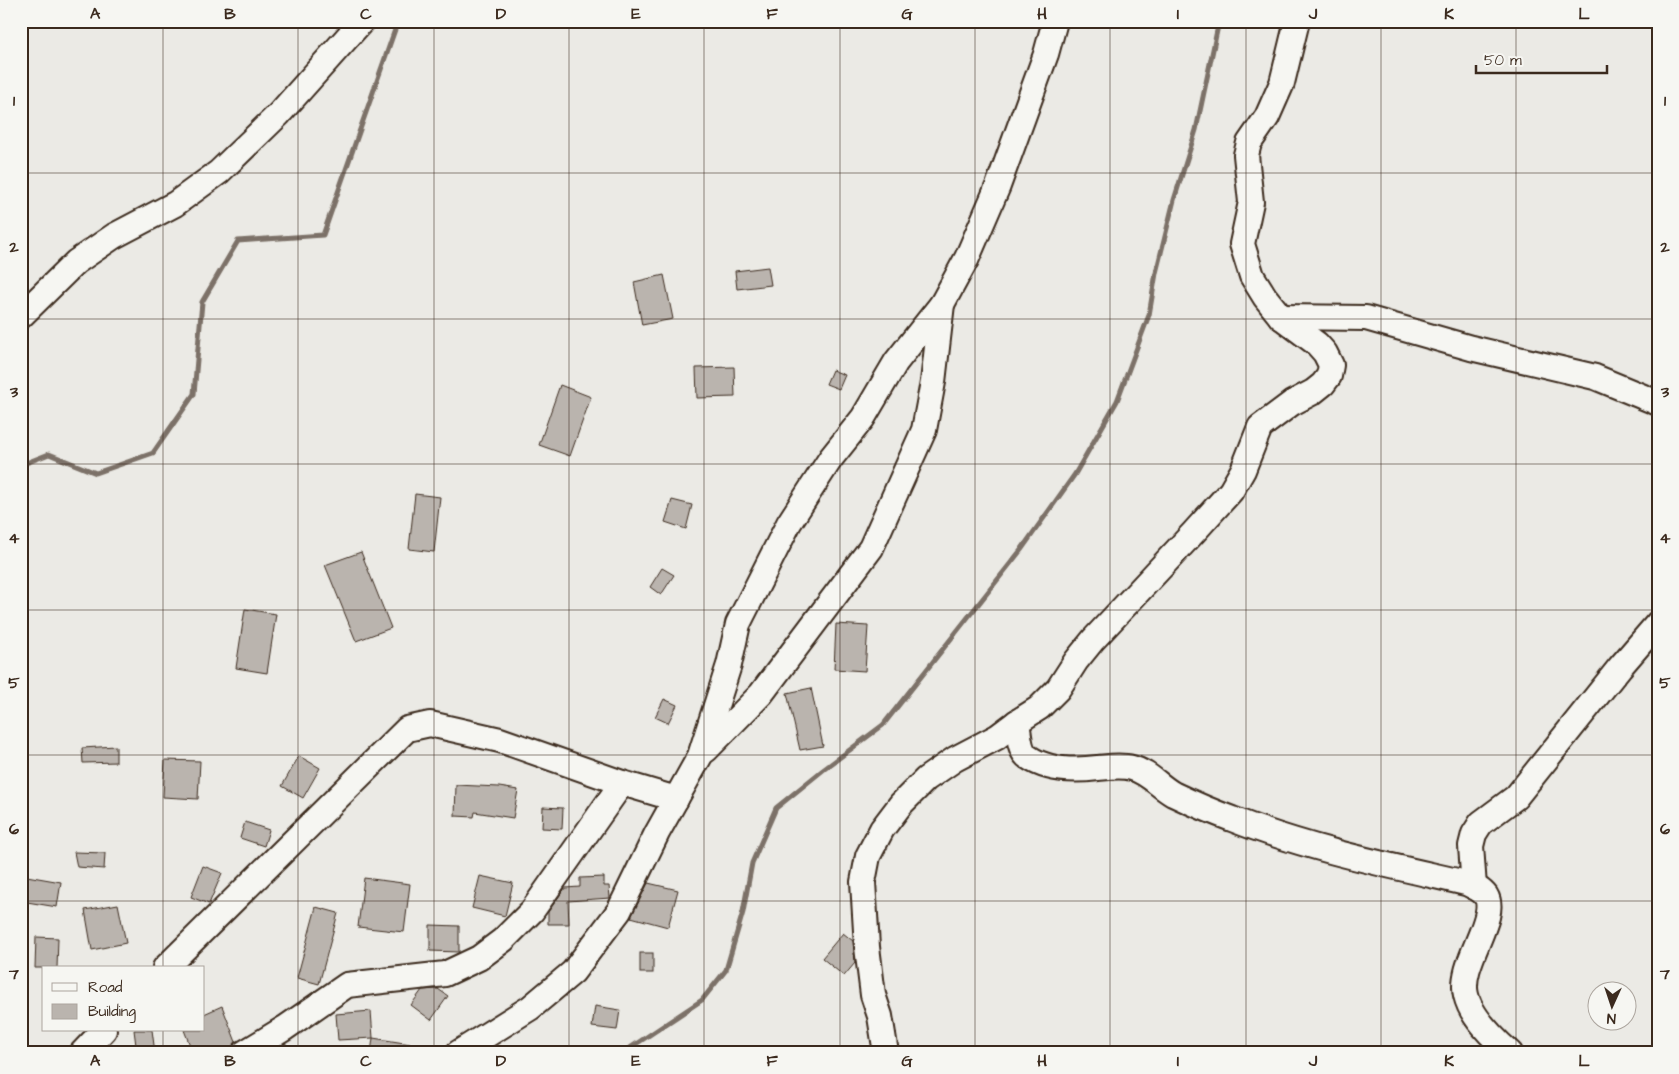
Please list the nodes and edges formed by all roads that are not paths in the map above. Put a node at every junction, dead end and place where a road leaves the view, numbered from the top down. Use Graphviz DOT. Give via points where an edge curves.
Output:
graph roads {
  1 [pos="362,21"];
  2 [pos="1055,21"];
  3 [pos="1298,21"];
  4 [pos="942,304"];
  5 [pos="21,316"];
  6 [pos="1281,318"];
  7 [pos="1658,403"];
  8 [pos="1658,623"];
  9 [pos="1017,722"];
  10 [pos="974,748"];
  11 [pos="700,756"];
  12 [pos="1028,757"];
  13 [pos="622,783"];
  14 [pos="676,799"];
  15 [pos="1474,887"];
  16 [pos="167,966"];
  17 [pos="102,1032"];
  18 [pos="82,1053"];
  19 [pos="244,1053"];
  20 [pos="458,1053"];
  21 [pos="886,1053"];
  22 [pos="1510,1053"];
  1 -- 5 [label="street" via="279,114 219,172 175,204 114,236 76,262"];
  2 -- 4 [label="street" via="998,186 967,258"];
  3 -- 6 [label="street" via="1282,83 1246,155 1251,202 1242,244 1252,276"];
  4 -- 11 [label="street" via="896,362 863,418 831,458 789,523 738,624 729,665"];
  4 -- 11 [label="street" via="924,430 871,548 761,694"];
  6 -- 7 [label="street" via="1366,318 1471,348 1595,377"];
  6 -- 9 [label="street" via="1325,353 1331,365 1329,376 1313,392 1260,427 1243,470 1231,490 1093,640 1058,689 1039,708"];
  8 -- 15 [label="street" via="1516,797 1481,823 1471,846"];
  9 -- 10 [label="street" via="998,737"];
  9 -- 12 [label="street" via="1022,751"];
  10 -- 12 [label="street"];
  10 -- 21 [label="street" via="926,779 901,804 882,829 868,856 863,882 867,947 873,995"];
  11 -- 14 [label="street"];
  12 -- 15 [label="street" via="1050,767 1064,769 1132,768 1151,777 1171,793 1304,845"];
  13 -- 14 [label="street"];
  13 -- 16 [label="street" via="500,740 430,724 407,729"];
  13 -- 19 [label="street" via="532,911 479,958 445,974 347,985"];
  14 -- 20 [label="street" via="618,911 573,972 530,1008"];
  15 -- 22 [label="street" via="1486,896 1488,915 1469,962 1465,978 1466,997 1495,1040"];
  17 -- 18 [label="street"];
}
